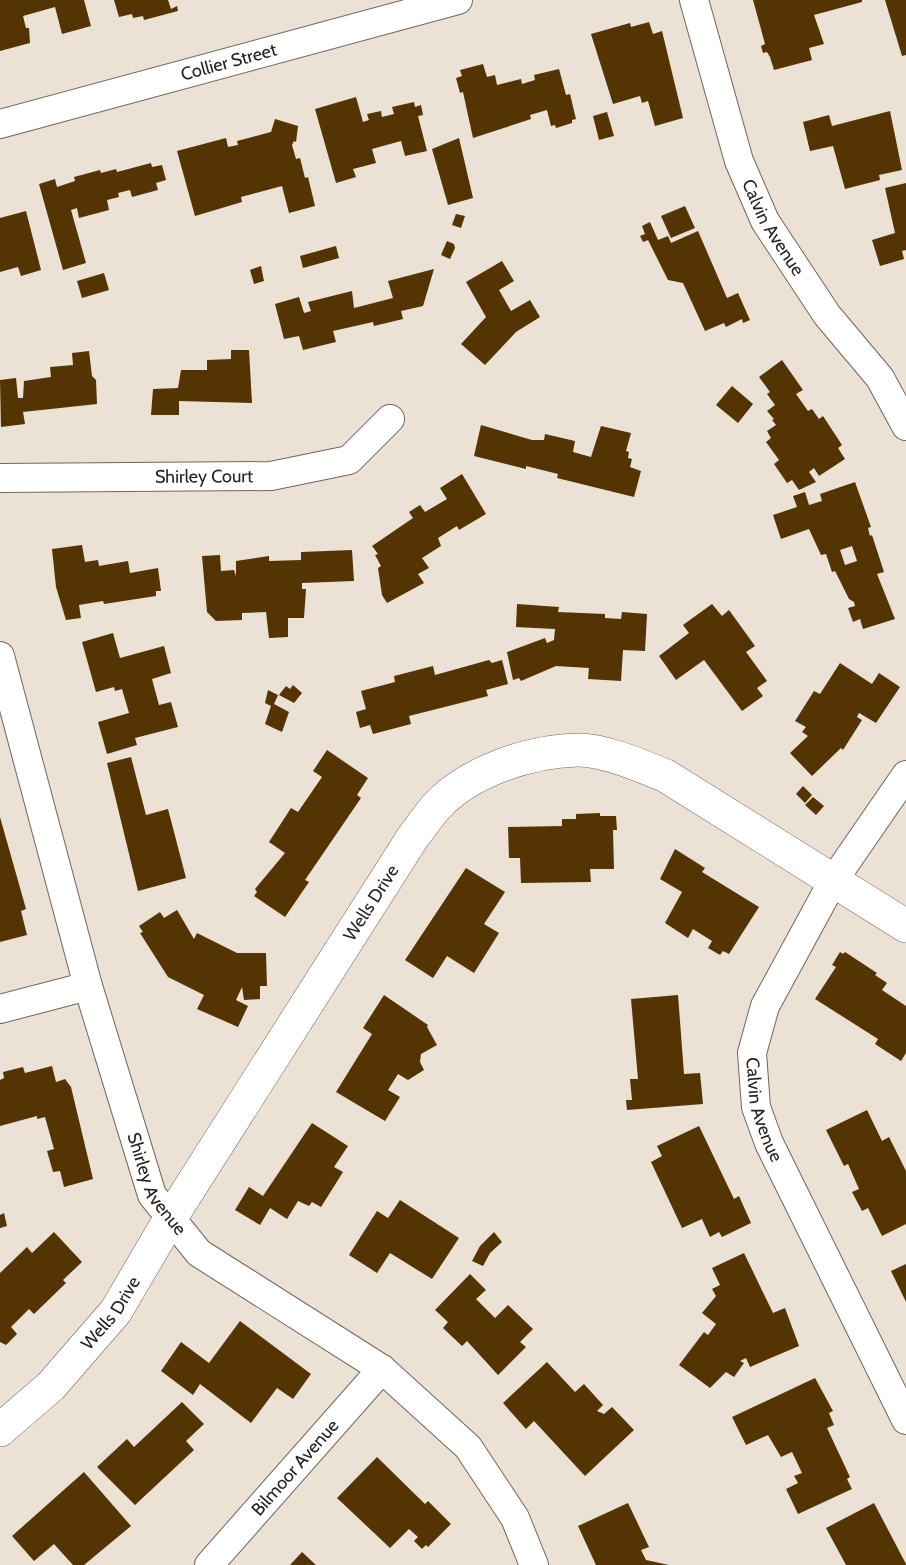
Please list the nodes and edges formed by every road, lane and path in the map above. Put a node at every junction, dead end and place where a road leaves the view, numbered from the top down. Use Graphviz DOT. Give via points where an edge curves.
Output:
graph roads {
  1 [pos="458,0"];
  2 [pos="694,0"];
  3 [pos="0,124"];
  4 [pos="390,419"];
  5 [pos="906,426"];
  6 [pos="0,478"];
  7 [pos="0,657"];
  8 [pos="906,775"];
  9 [pos="832,881"];
  10 [pos="906,926"];
  11 [pos="88,986"];
  12 [pos="0,1009"];
  13 [pos="170,1219"];
  14 [pos="382,1369"];
  15 [pos="906,1420"];
  16 [pos="0,1430"];
  17 [pos="209,1565"];
  18 [pos="534,1565"];
  1 -- 3 [label="street, Collier Street"];
  2 -- 5 [label="street, Calvin Avenue" via="739,161 765,221 827,315 880,378"];
  4 -- 6 [label="street, Shirley Court" via="349,460 271,476"];
  7 -- 11 [label="street, Shirley Avenue"];
  8 -- 9 [label="street, Calvin Avenue"];
  9 -- 10 [label="main road, Wells Drive"];
  9 -- 13 [label="main road, Wells Drive" via="666,777 638,764 580,750 541,754 498,767 437,806 413,837"];
  9 -- 15 [label="street, Calvin Avenue" via="765,1006 752,1053 756,1107 769,1143"];
  11 -- 12 [label="street"];
  11 -- 13 [label="street, Shirley Avenue" via="152,1195"];
  13 -- 14 [label="street, Shirley Avenue" via="199,1253"];
  13 -- 16 [label="main road, Wells Drive" via="116,1311 51,1386"];
  14 -- 17 [label="street, Bilmoor Avenue"];
  14 -- 18 [label="street, Shirley Avenue" via="468,1447 515,1518"];
}
